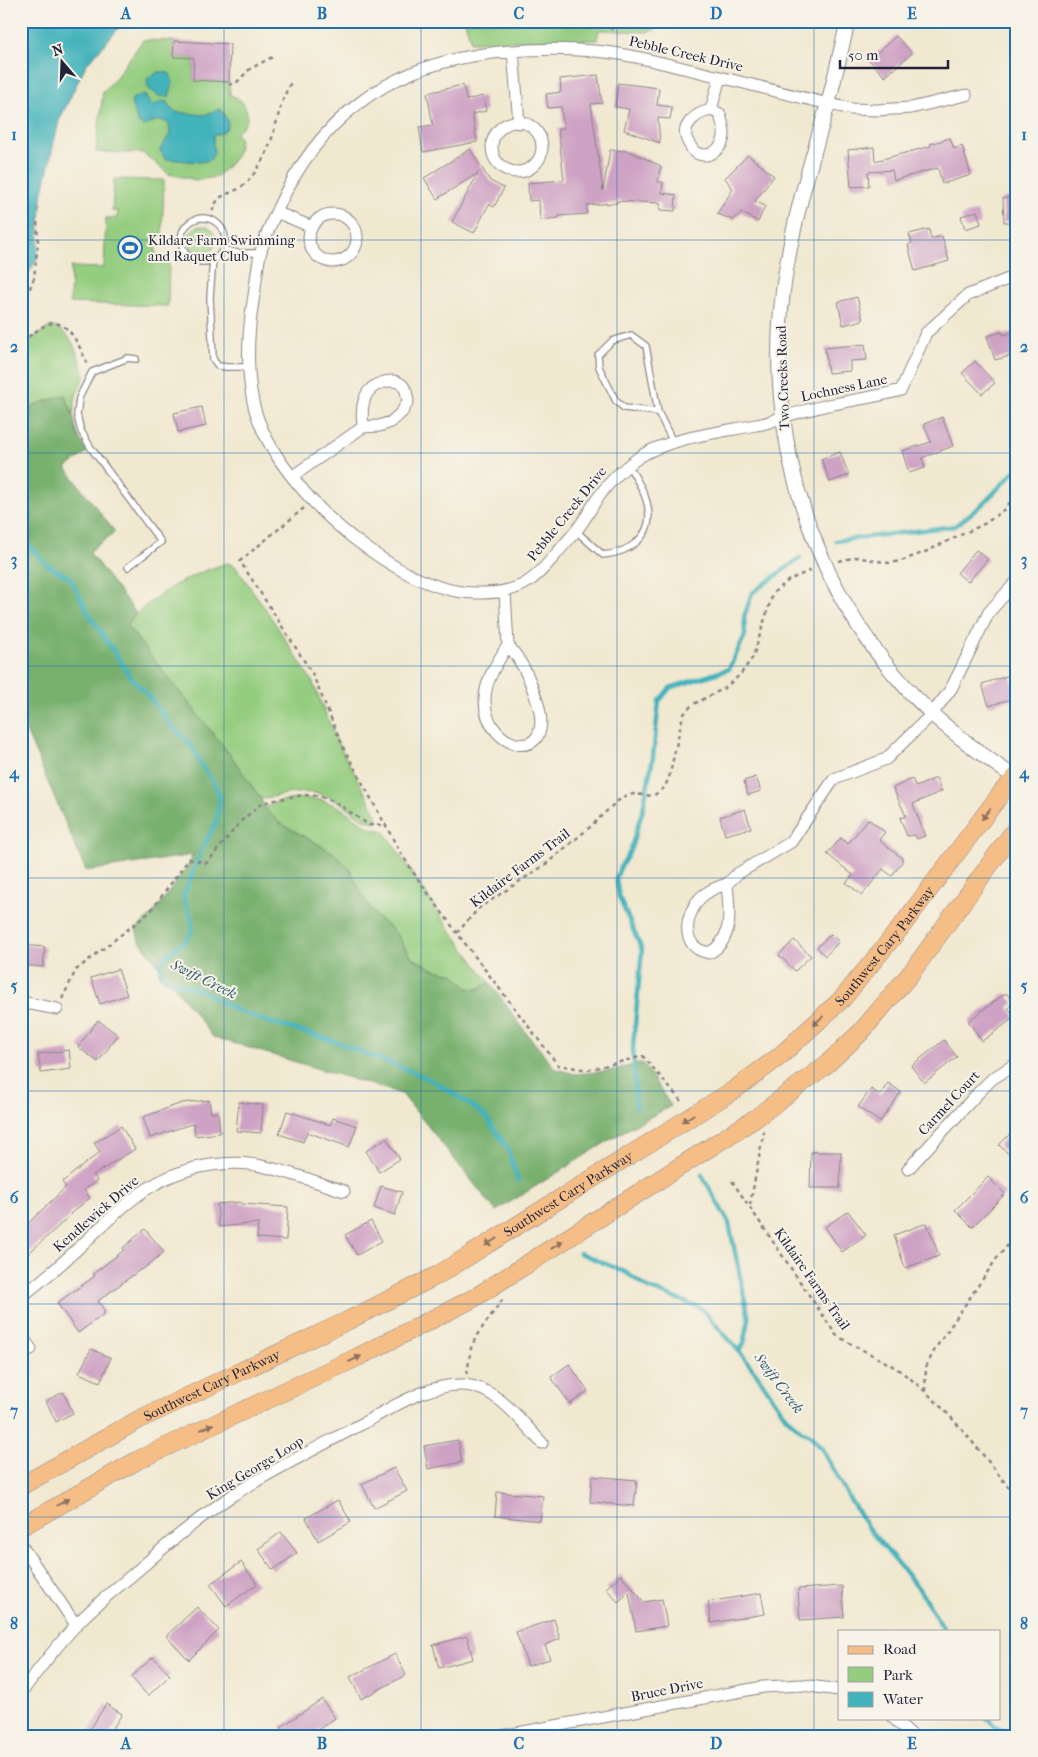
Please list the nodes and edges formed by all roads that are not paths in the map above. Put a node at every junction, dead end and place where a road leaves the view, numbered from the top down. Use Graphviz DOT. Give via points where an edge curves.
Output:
graph roads {
  1 [pos="848,21"];
  2 [pos="513,51"];
  3 [pos="720,77"];
  4 [pos="966,95"];
  5 [pos="828,104"];
  6 [pos="711,110"];
  7 [pos="519,122"];
  8 [pos="276,212"];
  9 [pos="312,227"];
  10 [pos="222,249"];
  11 [pos="260,253"];
  12 [pos="213,259"];
  13 [pos="1008,279"];
  14 [pos="136,358"];
  15 [pos="249,366"];
  16 [pos="658,412"];
  17 [pos="782,417"];
  18 [pos="363,427"];
  19 [pos="673,442"];
  20 [pos="629,466"];
  21 [pos="293,476"];
  22 [pos="576,531"];
  23 [pos="128,567"];
  24 [pos="1017,580"];
  25 [pos="505,592"];
  26 [pos="508,645"];
  27 [pos="932,714"];
  28 [pos="1016,778"];
  29 [pos="1017,827"];
  30 [pos="727,884"];
  31 [pos="21,1002"];
  32 [pos="57,1009"];
  33 [pos="1017,1063"];
  34 [pos="908,1169"];
  35 [pos="344,1191"];
  36 [pos="21,1297"];
  37 [pos="21,1335"];
  38 [pos="31,1349"];
  39 [pos="542,1443"];
  40 [pos="21,1486"];
  41 [pos="21,1527"];
  42 [pos="21,1545"];
  43 [pos="76,1625"];
  44 [pos="838,1690"];
  45 [pos="21,1693"];
  46 [pos="895,1720"];
  47 [pos="501,1736"];
  48 [pos="914,1736"];
  1 -- 5 [label="street, Two Creeks Road"];
  2 -- 3 [label="street, Pebble Creek Drive" via="597,51"];
  2 -- 7 [label="street"];
  2 -- 8 [label="street, Pebble Creek Drive" via="430,66 406,75 369,96 317,143 293,177"];
  3 -- 5 [label="street, Pebble Creek Drive"];
  3 -- 6 [label="street"];
  4 -- 5 [label="street, Pebble Creek Drive" via="911,108 852,109"];
  5 -- 17 [label="street, Two Creeks Road" via="791,242 783,291 779,355"];
  7 -- 7 [label="street" via="503,127 497,133 492,150 500,165 515,172 523,172 536,164 542,150 542,142 534,129"];
  8 -- 9 [label="street"];
  8 -- 11 [label="street, Pebble Creek Drive"];
  9 -- 9 [label="street" via="309,235 313,252 326,262 343,261 355,250 358,242 355,227 345,216 322,216"];
  10 -- 11 [label="lane" via="237,254"];
  10 -- 12 [label="lane"];
  10 -- 12 [label="lane" via="224,235 216,222 202,217 189,222 180,241 186,254 206,262"];
  11 -- 15 [label="street, Pebble Creek Drive" via="249,328"];
  12 -- 15 [label="lane" via="210,297 212,359 218,366"];
  13 -- 17 [label="street, Lochness Lane" via="968,295 926,333 901,390"];
  14 -- 23 [label="lane" via="92,372 79,398 77,415 81,431 91,448 160,542"];
  15 -- 21 [label="street, Pebble Creek Drive" via="253,404 260,424 271,446"];
  16 -- 16 [label="lane" via="646,346 631,335 612,341 598,355 599,367 616,401 624,408"];
  16 -- 19 [label="lane"];
  17 -- 19 [label="street, Pebble Creek Drive" via="766,424"];
  17 -- 27 [label="street, Two Creeks Road" via="802,505 838,590 884,660"];
  18 -- 18 [label="street" via="391,422 402,412 408,401 405,388 388,381 369,391 362,406"];
  18 -- 21 [label="street"];
  19 -- 20 [label="street, Pebble Creek Drive" via="641,455"];
  20 -- 22 [label="street, Pebble Creek Drive" via="597,499"];
  20 -- 22 [label="lane" via="649,509 648,525 641,538 627,550 603,555"];
  21 -- 25 [label="street, Pebble Creek Drive" via="332,522 384,561 427,582 456,591 476,594"];
  22 -- 25 [label="street, Pebble Creek Drive" via="528,582"];
  24 -- 27 [label="street" via="990,612 951,689"];
  25 -- 26 [label="street"];
  26 -- 26 [label="street" via="527,673 540,709 540,732 526,745 514,745 504,739 490,722 484,700 496,664"];
  27 -- 28 [label="street, Two Creeks Road"];
  27 -- 30 [label="street" via="886,759 834,779 791,842 737,874"];
  28 -- 40 [label="main road, Southwest Cary Parkway, one-way" via="843,998 780,1056 734,1090 438,1275 140,1419"];
  41 -- 29 [label="main road, one-way" via="138,1460 358,1357 474,1298 756,1118 827,1064 861,1032 911,973"];
  30 -- 30 [label="street" via="729,924 717,949 709,953 698,949 689,939 690,913 703,895"];
  31 -- 32 [label="street"];
  33 -- 34 [label="street, Carmel Court" via="985,1086"];
  35 -- 36 [label="street, Kendlewick Drive" via="275,1169 236,1163 197,1167 174,1174 149,1186 118,1210 74,1253"];
  37 -- 38 [label="street"];
  39 -- 43 [label="street, King George Loop" via="493,1396 466,1385 448,1386 414,1396 262,1478 197,1520"];
  42 -- 43 [label="street"];
  43 -- 45 [label="street, King George Loop"];
  44 -- 47 [label="street, Bruce Drive" via="802,1685 763,1687"];
  46 -- 48 [label="street"];
}
